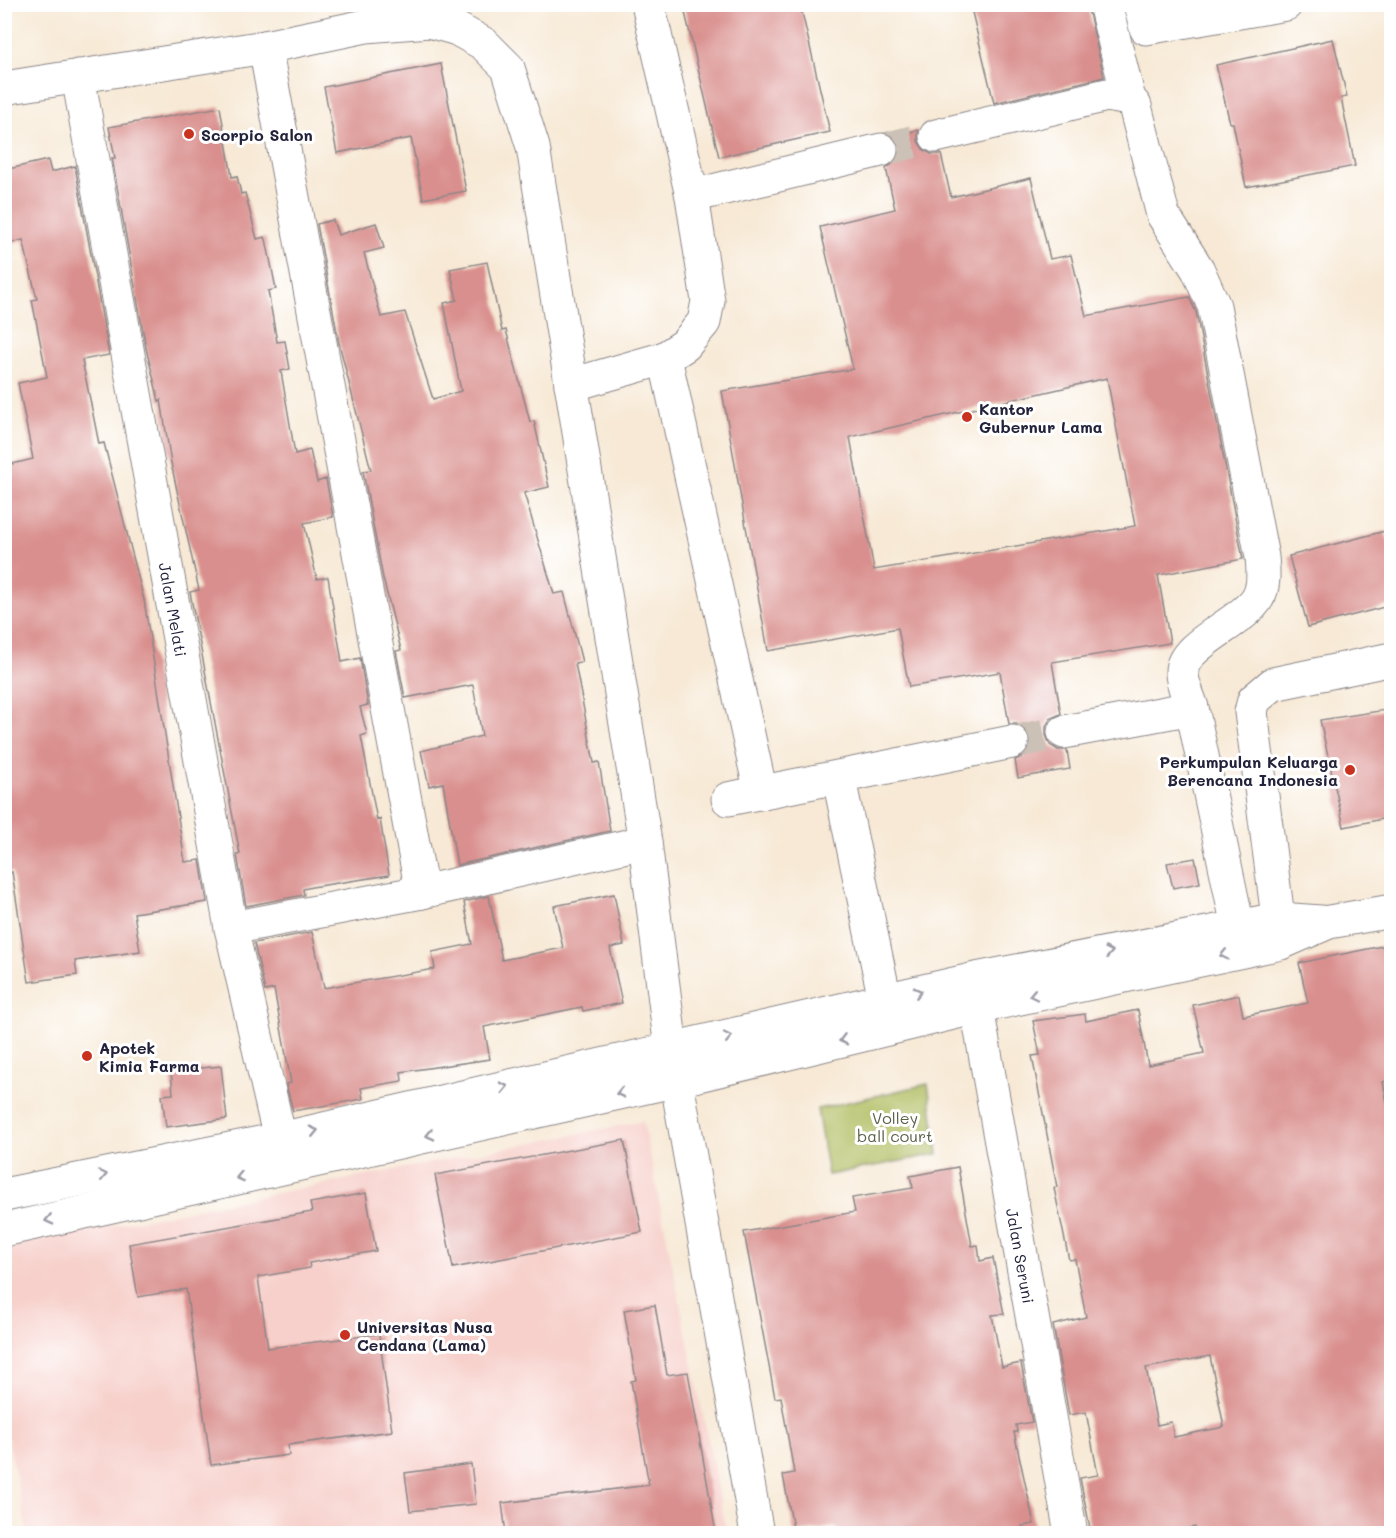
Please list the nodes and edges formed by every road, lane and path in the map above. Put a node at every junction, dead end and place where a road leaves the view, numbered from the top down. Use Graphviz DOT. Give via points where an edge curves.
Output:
graph roads {
  1 [pos="648,4"];
  2 [pos="1105,4"];
  3 [pos="1286,4"];
  4 [pos="1143,16"];
  5 [pos="1112,38"];
  6 [pos="265,47"];
  7 [pos="78,76"];
  8 [pos="4,88"];
  9 [pos="1129,99"];
  10 [pos="936,136"];
  11 [pos="881,150"];
  12 [pos="692,196"];
  13 [pos="664,358"];
  14 [pos="571,385"];
  15 [pos="1392,659"];
  16 [pos="1192,708"];
  17 [pos="1064,732"];
  18 [pos="1012,742"];
  19 [pos="839,779"];
  20 [pos="761,793"];
  21 [pos="728,799"];
  22 [pos="645,842"];
  23 [pos="422,892"];
  24 [pos="1392,911"];
  25 [pos="1238,927"];
  26 [pos="231,928"];
  27 [pos="1280,931"];
  28 [pos="974,993"];
  29 [pos="885,1000"];
  30 [pos="674,1065"];
  31 [pos="280,1139"];
  32 [pos="4,1195"];
  33 [pos="4,1230"];
  34 [pos="758,1533"];
  35 [pos="1071,1533"];
  1 -- 12 [label="street"];
  2 -- 5 [label="street"];
  3 -- 4 [label="street"];
  4 -- 5 [label="street"];
  5 -- 9 [label="street"];
  6 -- 7 [label="street"];
  6 -- 14 [label="street" via="366,26 429,21 457,28 484,44 508,68 533,147"];
  6 -- 23 [label="street"];
  7 -- 8 [label="street"];
  7 -- 26 [label="street, Jalan Melati"];
  9 -- 10 [label="street" via="1107,95"];
  9 -- 16 [label="street" via="1138,114 1163,215 1198,270 1214,306 1262,556 1260,596 1248,612 1193,650 1184,661 1182,673"];
  11 -- 12 [label="street"];
  12 -- 13 [label="street" via="708,301 704,322 685,345"];
  13 -- 14 [label="street"];
  13 -- 20 [label="street"];
  14 -- 22 [label="street"];
  15 -- 27 [label="street" via="1272,684 1254,700 1251,712"];
  16 -- 17 [label="street"];
  16 -- 25 [label="street"];
  18 -- 19 [label="street"];
  19 -- 20 [label="street"];
  19 -- 29 [label="street"];
  20 -- 21 [label="street"];
  22 -- 23 [label="street"];
  22 -- 30 [label="street"];
  23 -- 26 [label="street"];
  24 -- 27 [label="street"];
  25 -- 27 [label="street"];
  28 -- 25 [label="street, one-way"];
  26 -- 31 [label="street, Jalan Melati"];
  27 -- 28 [label="street, one-way"];
  29 -- 28 [label="street, one-way"];
  28 -- 30 [label="street, one-way"];
  28 -- 35 [label="street, Jalan Seruni"];
  30 -- 29 [label="street, one-way"];
  31 -- 30 [label="street, one-way"];
  30 -- 33 [label="street, one-way"];
  30 -- 34 [label="street"];
  32 -- 31 [label="street, one-way"];
}
